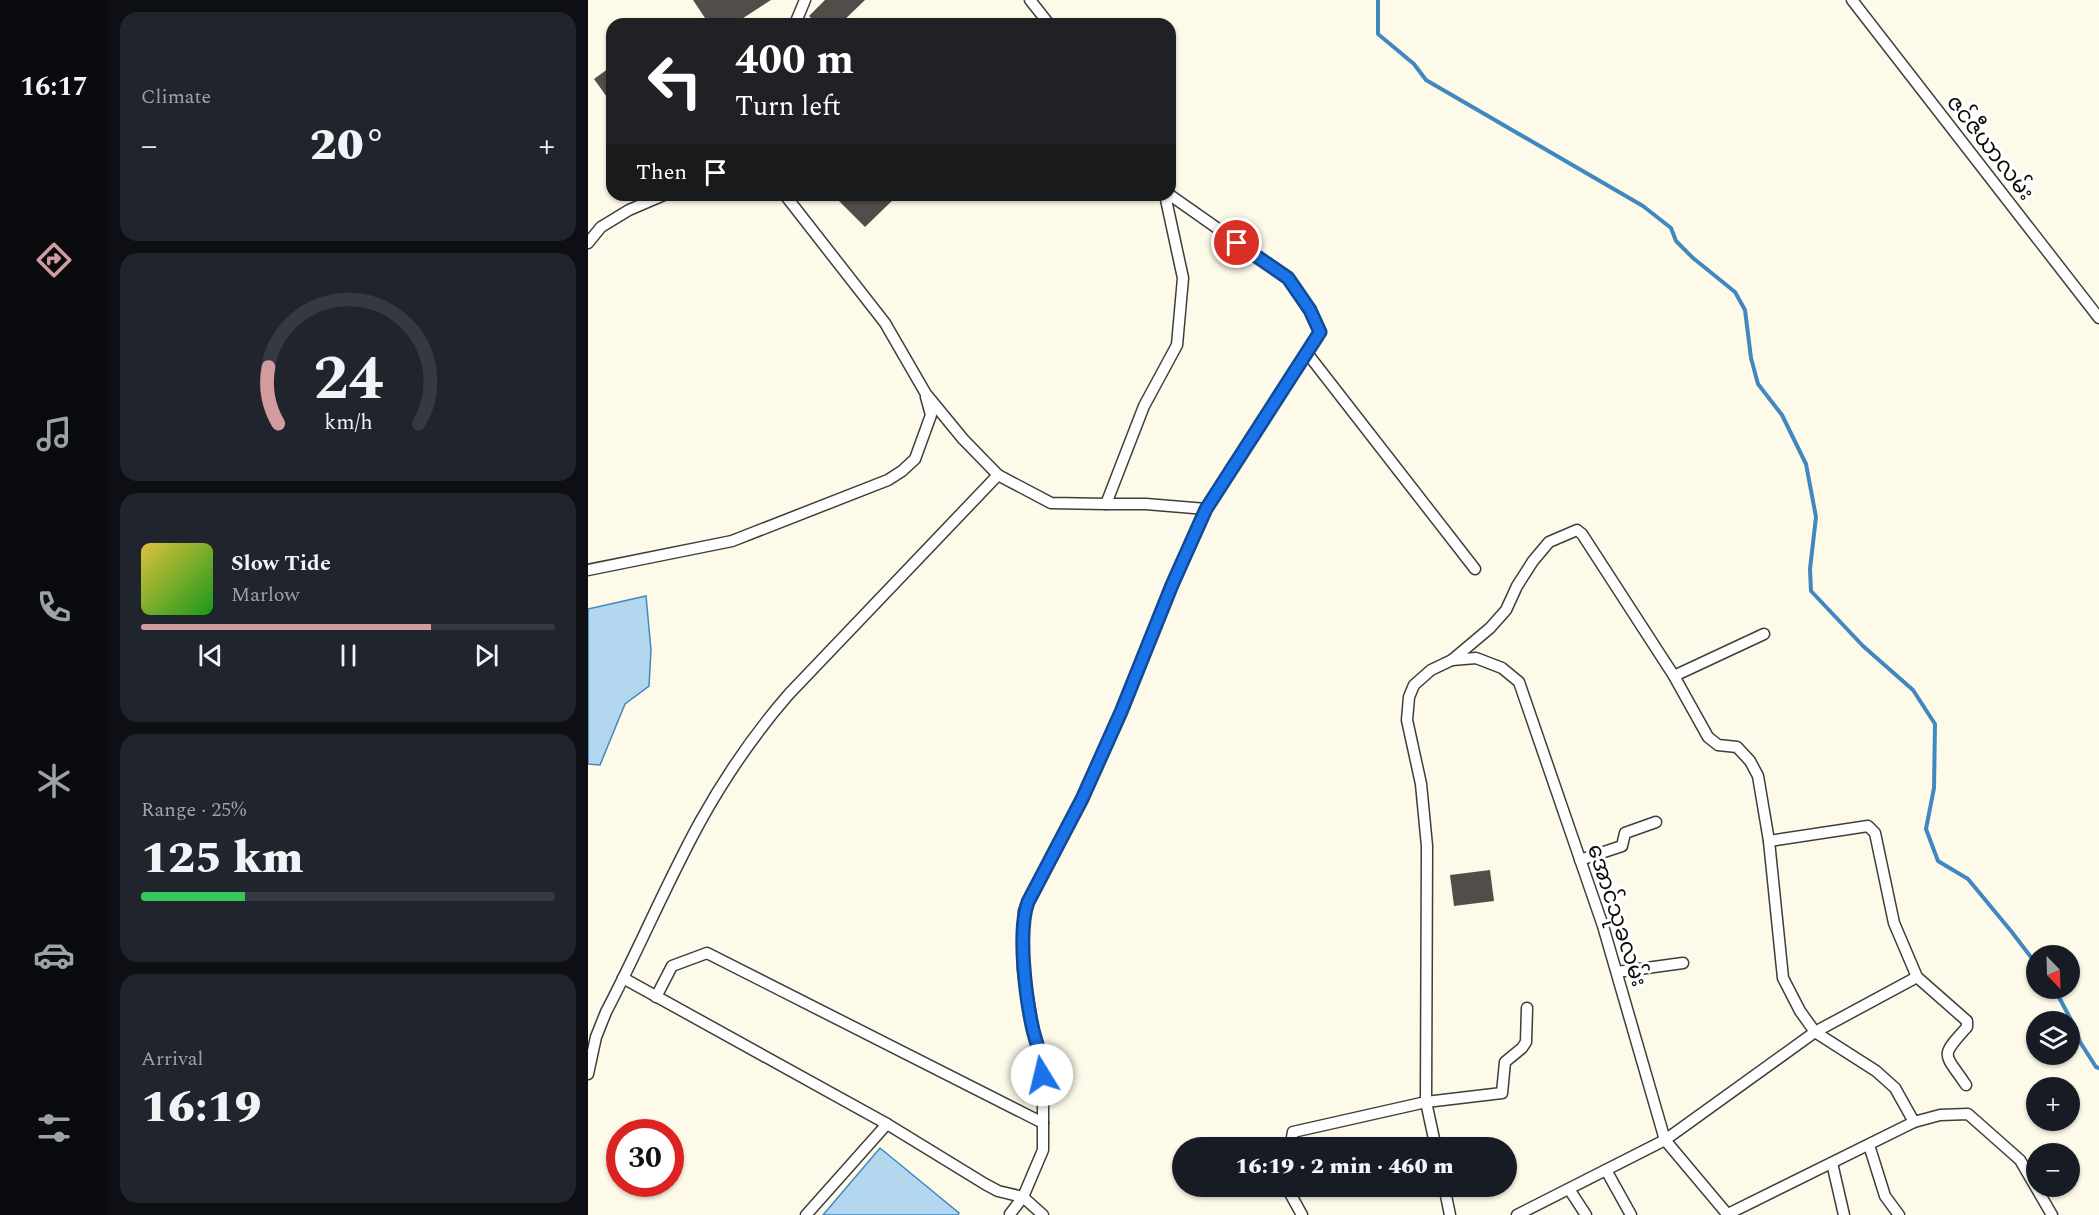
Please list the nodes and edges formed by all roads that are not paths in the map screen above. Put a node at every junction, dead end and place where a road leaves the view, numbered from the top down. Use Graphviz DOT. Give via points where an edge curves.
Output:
graph roads {
  1 [pos="805,0"];
  2 [pos="1029,0"];
  3 [pos="1852,0"];
  4 [pos="798,18"];
  5 [pos="1044,18"];
  6 [pos="1176,199"];
  7 [pos="650,201"];
  8 [pos="789,201"];
  9 [pos="1166,201"];
  10 [pos="588,243"];
  11 [pos="2099,318"];
  12 [pos="1307,352"];
  13 [pos="926,394"];
  14 [pos="998,475"];
  15 [pos="1106,504"];
  16 [pos="1206,509"];
  17 [pos="1475,569"];
  18 [pos="588,570"];
  19 [pos="1764,634"];
  20 [pos="1452,660"];
  21 [pos="1674,676"];
  22 [pos="1656,822"];
  23 [pos="1769,841"];
  24 [pos="1580,860"];
  25 [pos="1683,963"];
  26 [pos="1617,972"];
  27 [pos="1917,977"];
  28 [pos="623,978"];
  29 [pos="656,997"];
  30 [pos="1527,1008"];
  31 [pos="1815,1032"];
  32 [pos="588,1074"];
  33 [pos="1966,1085"];
  34 [pos="1426,1102"];
  35 [pos="1914,1122"];
  36 [pos="1043,1123"];
  37 [pos="887,1124"];
  38 [pos="1292,1137"];
  39 [pos="1434,1137"];
  40 [pos="1665,1140"];
  41 [pos="1869,1145"];
  42 [pos="1832,1163"];
  43 [pos="1606,1170"];
  44 [pos="1569,1189"];
  45 [pos="998,1191"];
  46 [pos="1023,1197"];
  47 [pos="1292,1197"];
  48 [pos="1446,1197"];
  49 [pos="1011,1214"];
  50 [pos="806,1215"];
  51 [pos="1043,1215"];
  52 [pos="1302,1215"];
  53 [pos="1450,1215"];
  54 [pos="1517,1215"];
  55 [pos="1586,1215"];
  56 [pos="1631,1215"];
  57 [pos="1728,1215"];
  58 [pos="1844,1215"];
  59 [pos="1899,1215"];
  60 [pos="2052,1215"];
  1 -- 4 [label="street"];
  2 -- 5 [label="street"];
  3 -- 11 [label="street, ဇင်ဇီယာလမ်း"];
  6 -- 12 [label="street" via="1288,278 1320,332"];
  7 -- 10 [label="street" via="601,227"];
  8 -- 13 [label="street" via="885,323"];
  9 -- 15 [label="street" via="1183,278 1177,345 1144,406"];
  12 -- 16 [label="street"];
  12 -- 17 [label="street"];
  13 -- 14 [label="street"];
  13 -- 18 [label="street" via="931,415 915,459 888,480 732,542"];
  14 -- 15 [label="street" via="1051,503"];
  14 -- 28 [label="street" via="767,720 700,823"];
  15 -- 16 [label="street"];
  16 -- 36 [label="street" via="1113,731 1024,911 1023,969 1042,1062"];
  19 -- 21 [label="street"];
  20 -- 21 [label="street" via="1506,610 1527,569 1549,542 1577,530"];
  20 -- 24 [label="street, အောင်သုခလမ်း" via="1476,658 1502,668 1519,682"];
  20 -- 34 [label="street" via="1413,685 1407,720 1421,784 1427,846"];
  21 -- 23 [label="street" via="1708,737 1718,745 1737,747 1750,761 1758,776"];
  22 -- 24 [label="street" via="1625,833 1622,846"];
  23 -- 27 [label="street" via="1868,826 1875,833 1894,923"];
  23 -- 31 [label="street" via="1783,978"];
  24 -- 26 [label="street, အောင်သုခလမ်း"];
  25 -- 26 [label="street"];
  26 -- 40 [label="street, အောင်သုခလမ်း"];
  27 -- 31 [label="street"];
  27 -- 33 [label="street" via="1967,1021 1967,1027 1947,1049 1947,1056"];
  28 -- 29 [label="street"];
  28 -- 32 [label="street" via="596,1037"];
  29 -- 36 [label="street" via="672,966 707,953"];
  29 -- 37 [label="street"];
  30 -- 34 [label="street" via="1526,1042 1505,1062 1502,1093"];
  31 -- 35 [label="street" via="1876,1071 1895,1088"];
  31 -- 40 [label="street"];
  34 -- 38 [label="street" via="1293,1132"];
  34 -- 39 [label="street"];
  35 -- 41 [label="street"];
  35 -- 60 [label="street" via="1940,1115 1968,1114 2020,1160"];
  36 -- 46 [label="street" via="1043,1150"];
  37 -- 45 [label="street"];
  37 -- 50 [label="street"];
  40 -- 43 [label="street"];
  40 -- 57 [label="street, အောင်သုခလမ်း"];
  41 -- 42 [label="street"];
  41 -- 59 [label="street" via="1885,1196"];
  42 -- 57 [label="street"];
  42 -- 58 [label="street"];
  43 -- 44 [label="street"];
  43 -- 56 [label="street"];
  44 -- 54 [label="street"];
  44 -- 55 [label="street"];
  45 -- 46 [label="street"];
  45 -- 49 [label="street"];
  46 -- 49 [label="street"];
  46 -- 51 [label="street"];
  47 -- 52 [label="street"];
  48 -- 53 [label="street"];
}
